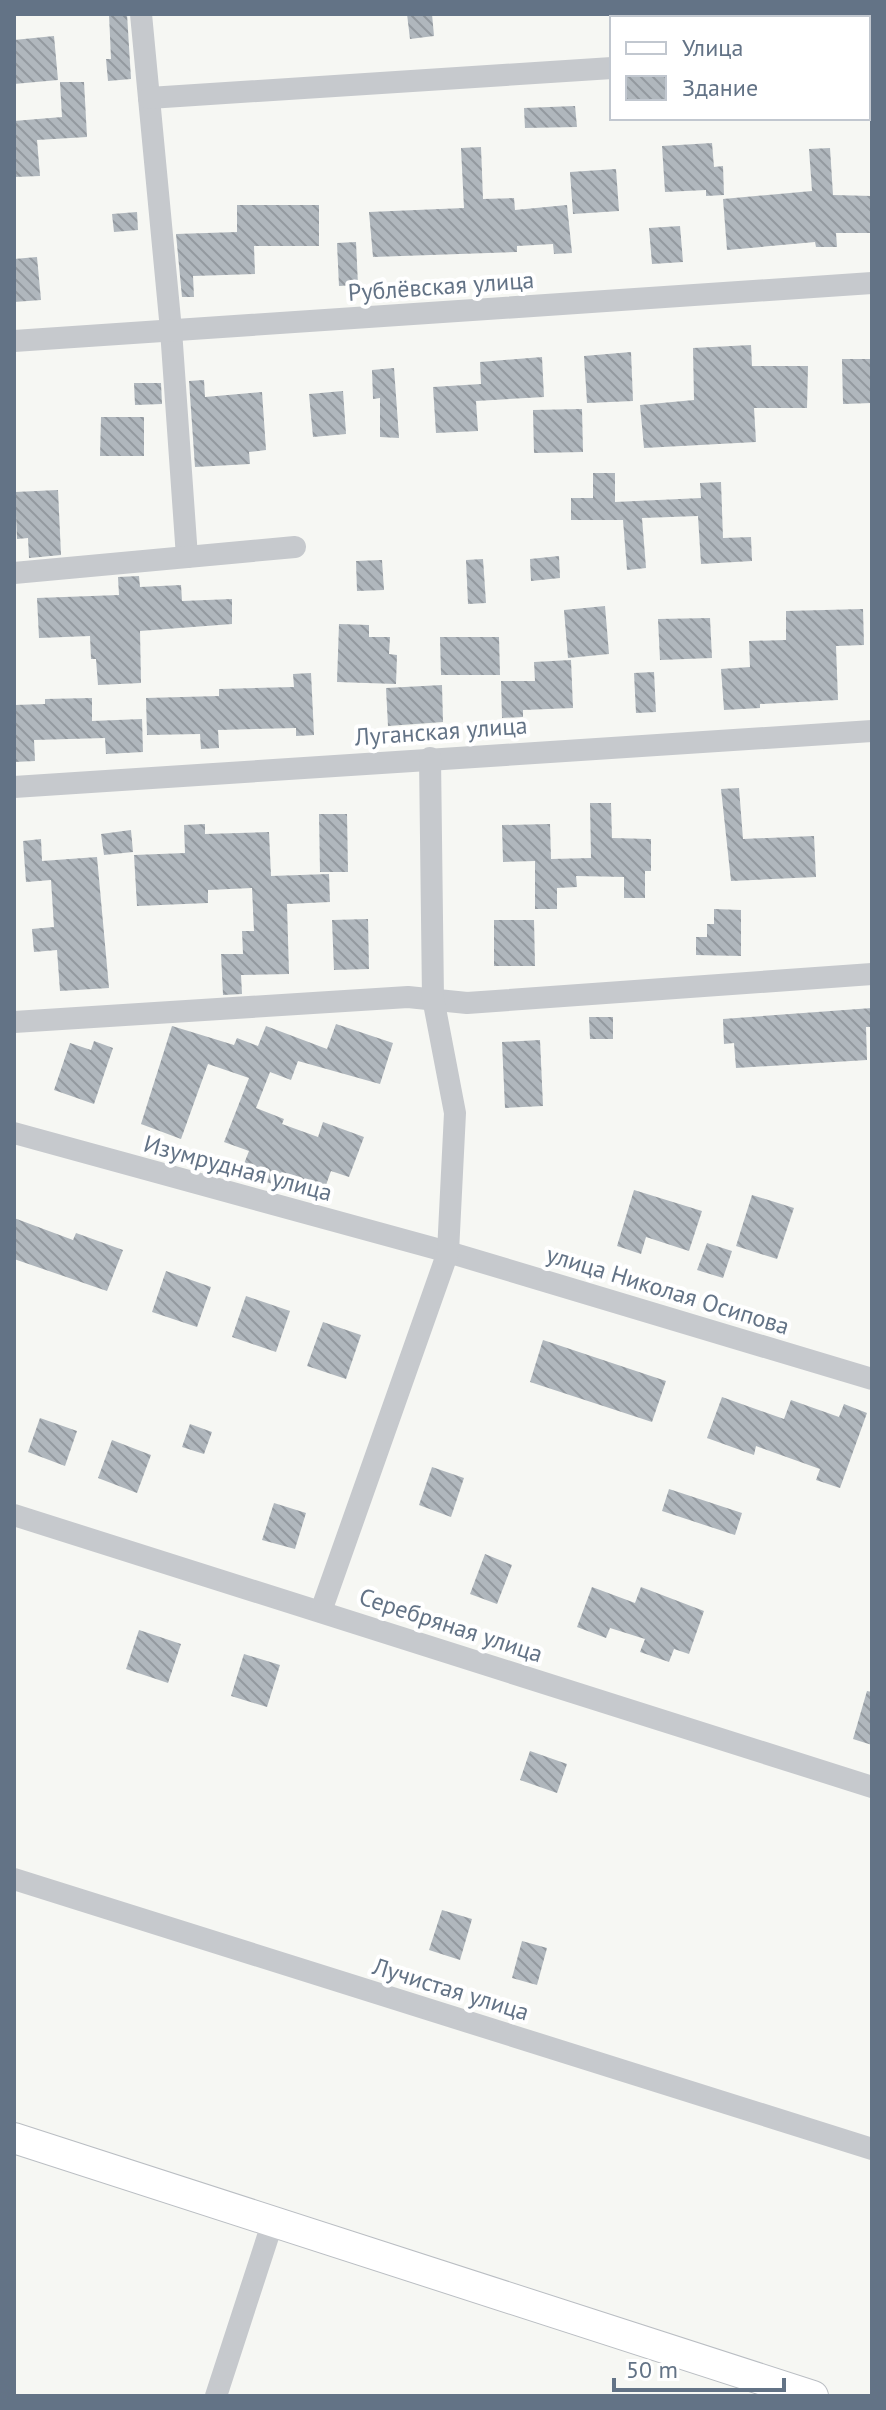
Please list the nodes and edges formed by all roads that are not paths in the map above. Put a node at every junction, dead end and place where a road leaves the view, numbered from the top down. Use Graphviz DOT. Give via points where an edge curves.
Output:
graph roads {
  1 [pos="141,14"];
  2 [pos="610,68"];
  3 [pos="149,98"];
  4 [pos="872,283"];
  5 [pos="171,330"];
  6 [pos="14,341"];
  7 [pos="295,547"];
  8 [pos="187,557"];
  9 [pos="14,573"];
  10 [pos="872,731"];
  11 [pos="430,758"];
  12 [pos="14,787"];
  13 [pos="872,974"];
  14 [pos="433,998"];
  15 [pos="14,1022"];
  16 [pos="14,1133"];
  17 [pos="448,1252"];
  18 [pos="872,1379"];
  19 [pos="14,1515"];
  20 [pos="321,1611"];
  21 [pos="872,1787"];
  22 [pos="14,1879"];
  23 [pos="14,2138"];
  24 [pos="872,2149"];
  25 [pos="273,2221"];
  26 [pos="216,2396"];
  27 [pos="813,2396"];
  1 -- 3 [label="street"];
  2 -- 3 [label="street"];
  3 -- 5 [label="street"];
  4 -- 5 [label="street, Рублёвская улица"];
  5 -- 6 [label="street, Рублёвская улица"];
  5 -- 8 [label="street"];
  7 -- 8 [label="street"];
  8 -- 9 [label="street"];
  10 -- 11 [label="street, Луганская улица"];
  11 -- 12 [label="street, Луганская улица"];
  11 -- 14 [label="street"];
  13 -- 14 [label="street" via="467,1003"];
  14 -- 15 [label="street"];
  14 -- 17 [label="street" via="455,1113"];
  16 -- 17 [label="street, Изумрудная улица"];
  17 -- 18 [label="street, улица Николая Осипова"];
  17 -- 20 [label="street"];
  19 -- 20 [label="street, Серебряная улица"];
  20 -- 21 [label="street, Серебряная улица"];
  22 -- 24 [label="street, Лучистая улица"];
  23 -- 25 [label="main road"];
  25 -- 26 [label="street"];
  25 -- 27 [label="main road"];
}
